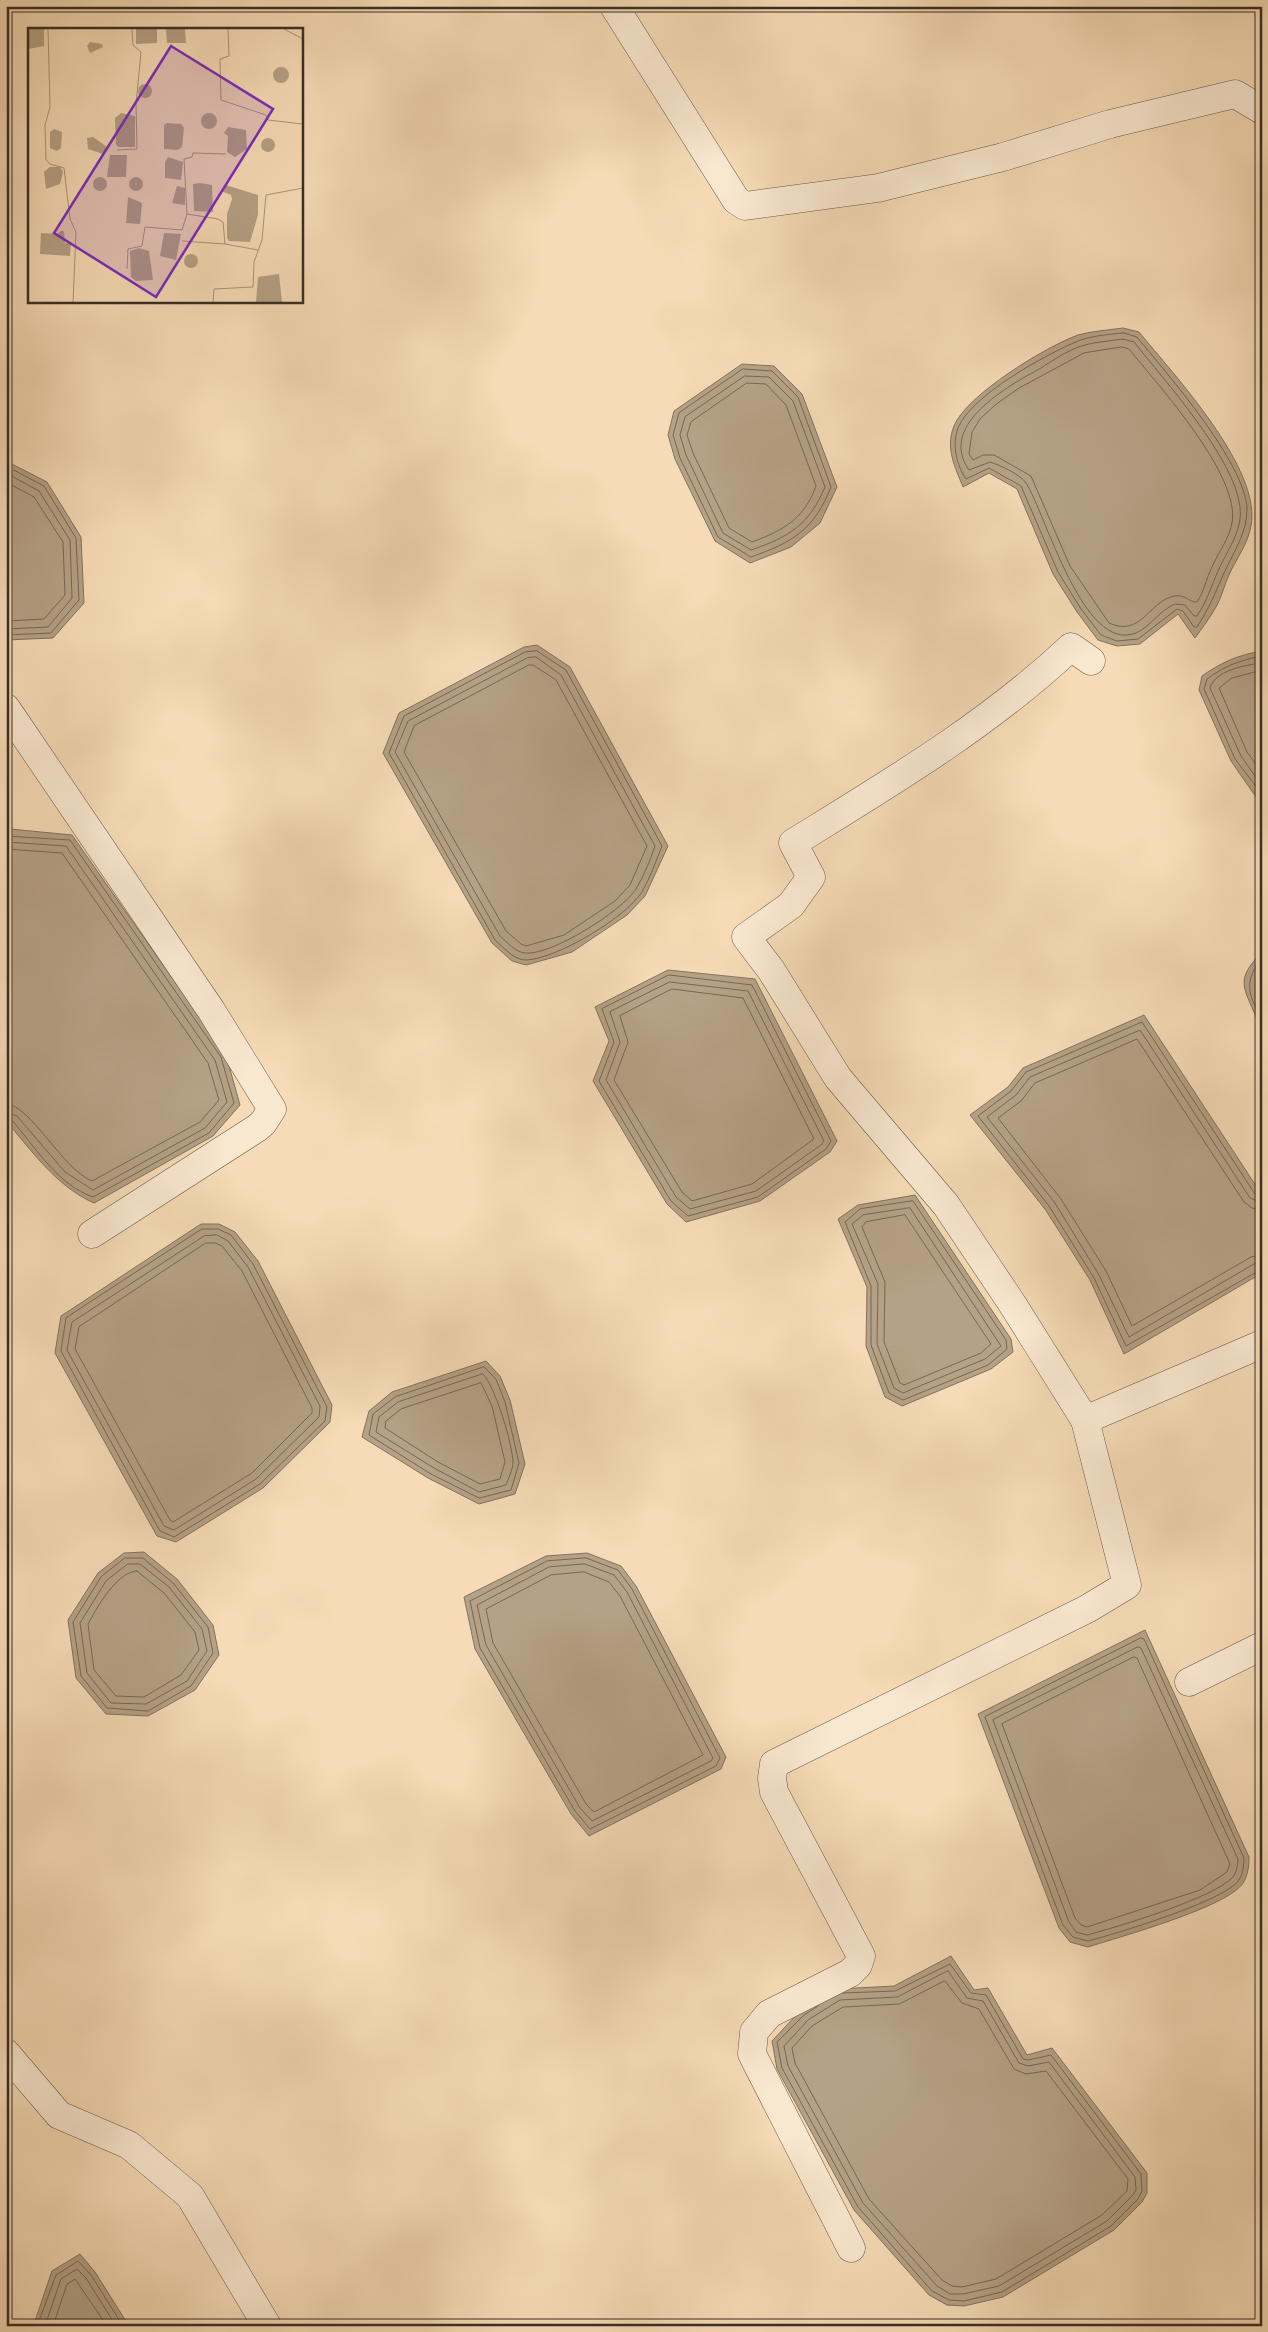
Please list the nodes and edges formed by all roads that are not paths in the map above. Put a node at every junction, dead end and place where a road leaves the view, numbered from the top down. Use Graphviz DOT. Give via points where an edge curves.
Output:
graph roads {
  1 [pos="614,6"];
  2 [pos="1262,110"];
  3 [pos="1092,662"];
  4 [pos="6,708"];
  5 [pos="92,1234"];
  6 [pos="1262,1344"];
  7 [pos="1085,1420"];
  8 [pos="1262,1646"];
  9 [pos="1189,1682"];
  10 [pos="6,2053"];
  11 [pos="851,2248"];
  12 [pos="266,2326"];
  1 -- 2 [label="street" via="736,200 745,206 878,188 1003,157 1110,124 1235,94"];
  3 -- 7 [label="street" via="1071,647 1035,681 937,753 793,843 811,877 791,905 746,937 771,970 838,1078 946,1205 1013,1304"];
  4 -- 5 [label="street" via="211,1010 272,1108 257,1128"];
  6 -- 7 [label="street"];
  7 -- 11 [label="street" via="1126,1584 1087,1609 774,1764 774,1792 861,1956 850,1973 769,2014 754,2032 752,2054"];
  8 -- 9 [label="street"];
  10 -- 12 [label="street" via="60,2115 128,2145 190,2196"];
}
